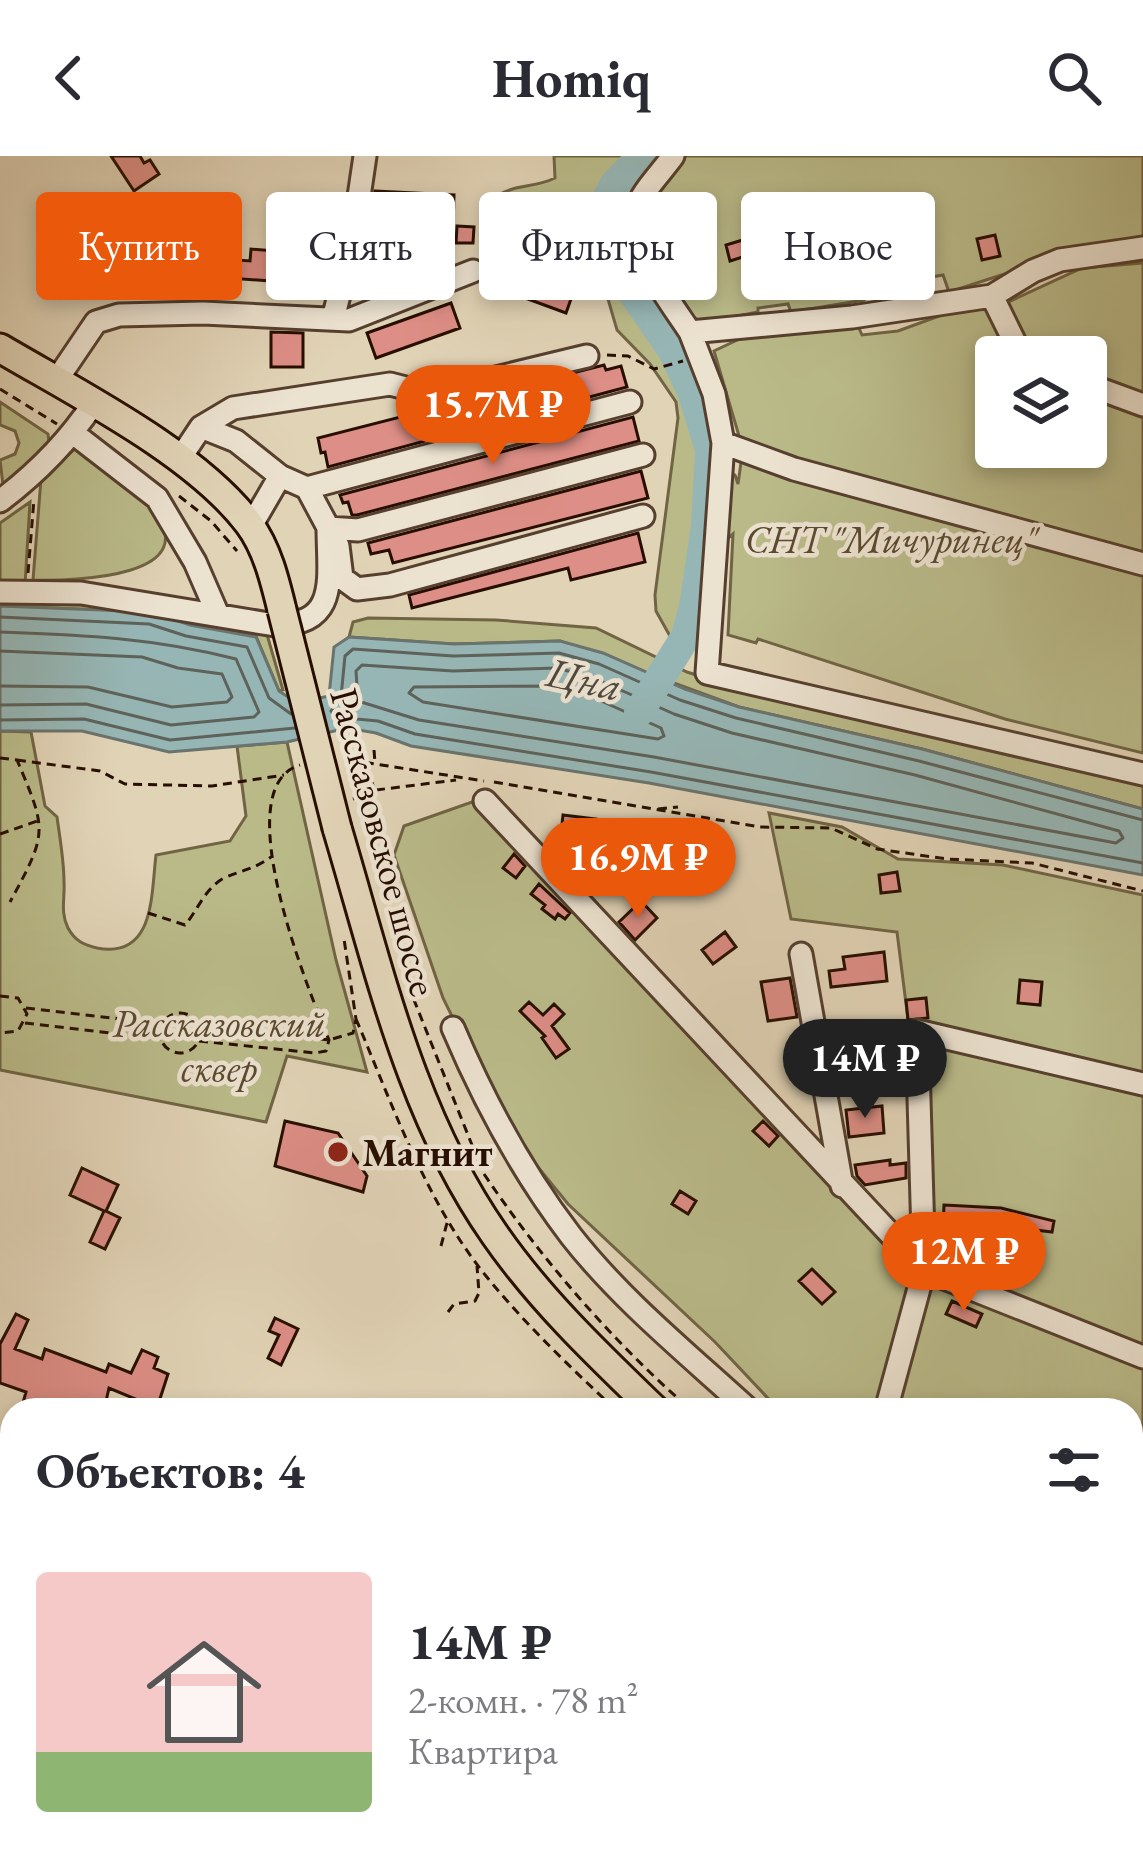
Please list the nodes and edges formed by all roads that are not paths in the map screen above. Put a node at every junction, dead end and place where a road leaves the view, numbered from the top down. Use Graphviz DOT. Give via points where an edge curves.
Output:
graph roads {
  1 [pos="365,156"];
  2 [pos="673,156"];
  3 [pos="1143,248"];
  4 [pos="473,271"];
  5 [pos="992,296"];
  6 [pos="333,319"];
  7 [pos="690,332"];
  8 [pos="1012,336"];
  9 [pos="0,348"];
  10 [pos="587,356"];
  11 [pos="56,381"];
  12 [pos="1107,392"];
  13 [pos="630,403"];
  14 [pos="93,404"];
  15 [pos="1143,405"];
  16 [pos="200,427"];
  17 [pos="73,434"];
  18 [pos="723,443"];
  19 [pos="643,455"];
  20 [pos="179,460"];
  21 [pos="280,476"];
  22 [pos="307,488"];
  23 [pos="0,501"];
  24 [pos="643,517"];
  25 [pos="251,526"];
  26 [pos="328,528"];
  27 [pos="1143,565"];
  28 [pos="0,592"];
  29 [pos="218,615"];
  30 [pos="1143,774"];
  31 [pos="485,801"];
  32 [pos="801,955"];
  33 [pos="453,1028"];
  34 [pos="1143,1084"];
  35 [pos="842,1186"];
  36 [pos="924,1270"];
  37 [pos="1143,1358"];
  38 [pos="644,1398"];
  39 [pos="736,1398"];
  40 [pos="889,1398"];
  1 -- 6 [label="street"];
  2 -- 7 [label="street" via="636,207 633,224 638,247"];
  3 -- 5 [label="street" via="1060,260"];
  4 -- 6 [label="street" via="349,320"];
  5 -- 7 [label="street"];
  5 -- 8 [label="street"];
  6 -- 11 [label="street" via="118,315 96,322"];
  7 -- 18 [label="street"];
  9 -- 11 [label="main road, Рассказовское шоссе"];
  10 -- 16 [label="street" via="429,394 390,384 233,408"];
  11 -- 14 [label="main road, Рассказовское шоссе"];
  12 -- 15 [label="street"];
  13 -- 22 [label="street"];
  14 -- 17 [label="street"];
  14 -- 20 [label="main road, Рассказовское шоссе"];
  16 -- 20 [label="street"];
  16 -- 21 [label="street" via="236,442"];
  17 -- 23 [label="street"];
  17 -- 29 [label="street" via="157,499"];
  18 -- 27 [label="street" via="794,470"];
  18 -- 30 [label="street" via="707,673"];
  19 -- 26 [label="street" via="358,530"];
  20 -- 25 [label="main road, Рассказовское шоссе"];
  21 -- 22 [label="street"];
  21 -- 25 [label="street"];
  22 -- 26 [label="street"];
  24 -- 26 [label="street" via="356,589 342,578"];
  25 -- 38 [label="main road, Рассказовское шоссе, bridge" via="282,610 392,1020 436,1133 522,1271"];
  26 -- 29 [label="street" via="328,594 314,618 275,625"];
  28 -- 29 [label="street" via="82,593"];
  31 -- 35 [label="street"];
  32 -- 35 [label="street"];
  33 -- 39 [label="street" via="529,1177 573,1239"];
  34 -- 36 [label="street" via="917,1031"];
  35 -- 36 [label="street"];
  36 -- 37 [label="street"];
  36 -- 40 [label="street"];
}
